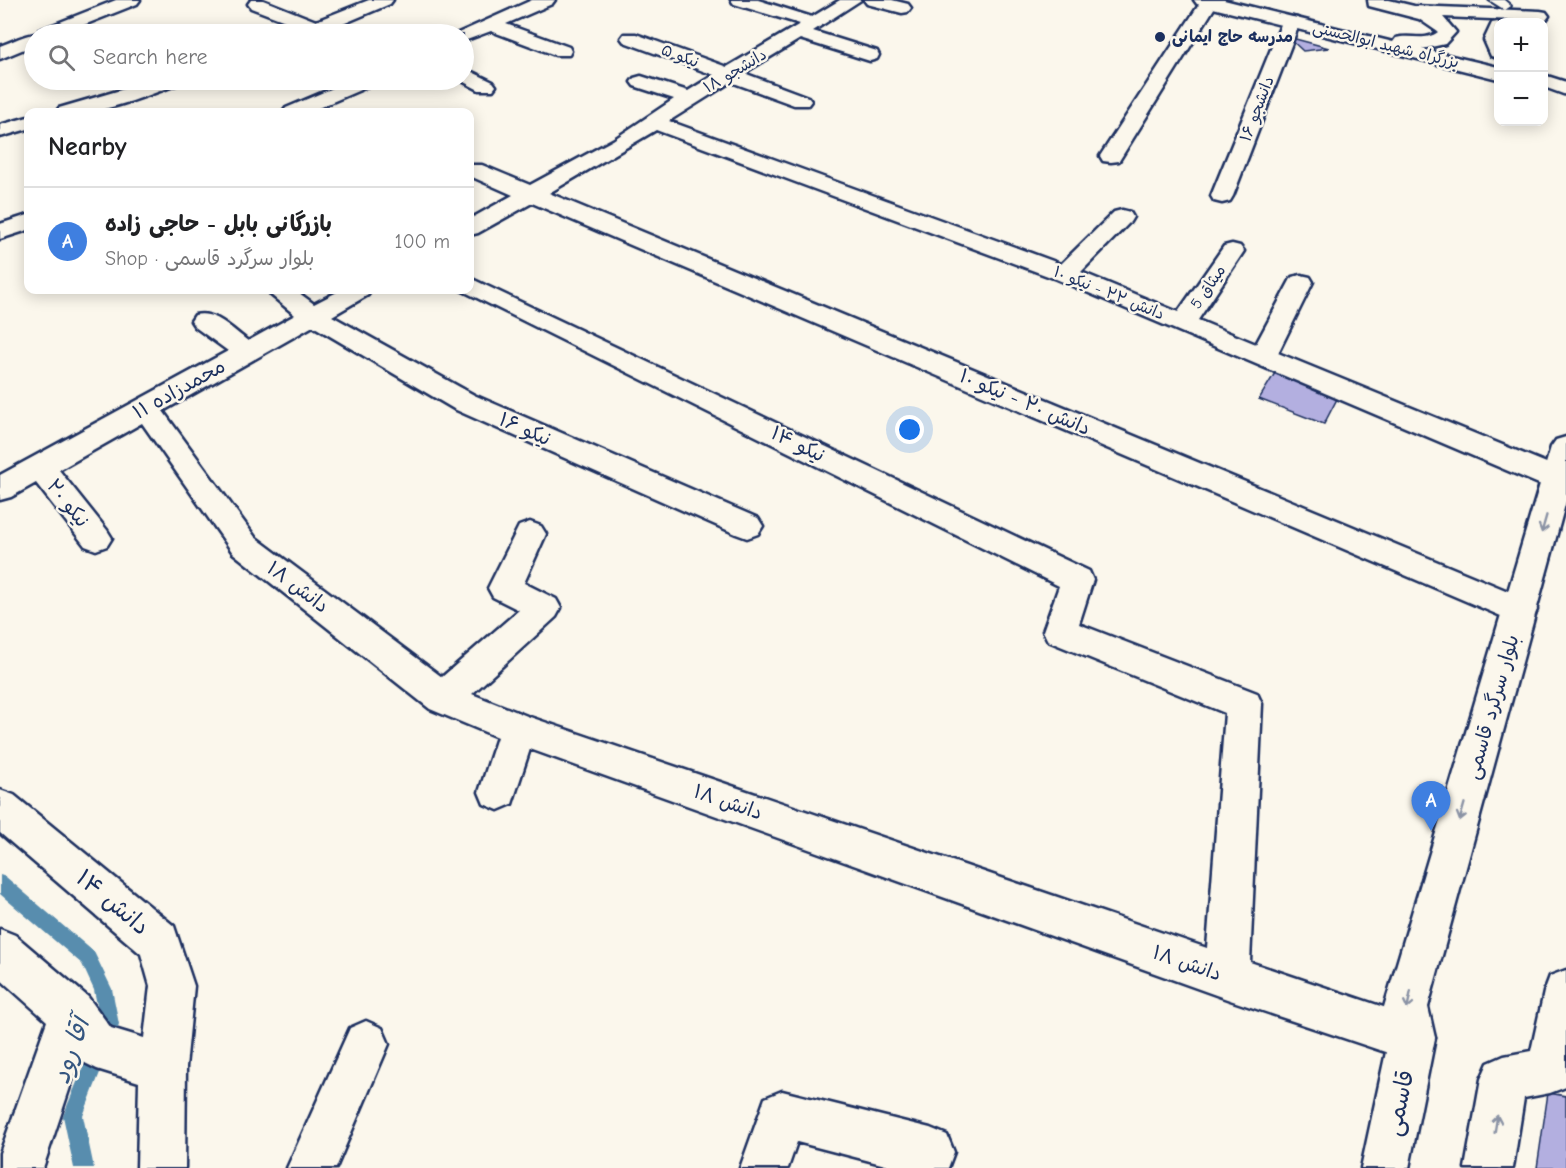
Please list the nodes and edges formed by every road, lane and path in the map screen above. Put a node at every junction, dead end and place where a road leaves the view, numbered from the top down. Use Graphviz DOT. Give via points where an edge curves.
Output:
graph roads {
  1 [pos="130,0"];
  2 [pos="384,0"];
  3 [pos="546,0"];
  4 [pos="740,0"];
  5 [pos="852,0"];
  6 [pos="873,0"];
  7 [pos="1206,1"];
  8 [pos="1371,1"];
  9 [pos="257,4"];
  10 [pos="902,9"];
  11 [pos="1502,9"];
  12 [pos="1291,22"];
  13 [pos="71,24"];
  14 [pos="308,24"];
  15 [pos="327,24"];
  16 [pos="490,24"];
  17 [pos="807,28"];
  18 [pos="474,31"];
  19 [pos="630,38"];
  20 [pos="24,43"];
  21 [pos="562,51"];
  22 [pos="2,53"];
  23 [pos="870,55"];
  24 [pos="24,62"];
  25 [pos="1494,72"];
  26 [pos="729,75"];
  27 [pos="474,79"];
  28 [pos="641,82"];
  29 [pos="1548,83"];
  30 [pos="486,86"];
  31 [pos="1566,89"];
  32 [pos="143,90"];
  33 [pos="345,90"];
  34 [pos="690,98"];
  35 [pos="801,101"];
  36 [pos="81,108"];
  37 [pos="307,108"];
  38 [pos="654,122"];
  39 [pos="24,124"];
  40 [pos="0,131"];
  41 [pos="1111,156"];
  42 [pos="474,170"];
  43 [pos="530,194"];
  44 [pos="1222,196"];
  45 [pos="1122,217"];
  46 [pos="24,223"];
  47 [pos="474,226"];
  48 [pos="0,232"];
  49 [pos="1233,251"];
  50 [pos="1065,274"];
  51 [pos="1301,282"];
  52 [pos="474,287"];
  53 [pos="285,294"];
  54 [pos="351,294"];
  55 [pos="312,315"];
  56 [pos="204,321"];
  57 [pos="1184,323"];
  58 [pos="246,352"];
  59 [pos="1263,357"];
  60 [pos="146,407"];
  61 [pos="1562,463"];
  62 [pos="40,467"];
  63 [pos="0,489"];
  64 [pos="747,526"];
  65 [pos="530,534"];
  66 [pos="96,538"];
  67 [pos="1520,610"];
  68 [pos="443,698"];
  69 [pos="518,729"];
  70 [pos="498,792"];
  71 [pos="0,808"];
  72 [pos="0,950"];
  73 [pos="1227,977"];
  74 [pos="1566,992"];
  75 [pos="85,1030"];
  76 [pos="1412,1038"];
  77 [pos="366,1044"];
  78 [pos="154,1063"];
  79 [pos="930,1152"];
  80 [pos="20,1168"];
  81 [pos="161,1168"];
  82 [pos="310,1168"];
  83 [pos="764,1168"];
  84 [pos="1385,1168"];
  85 [pos="1489,1168"];
  1 -- 13 [label="street"];
  2 -- 15 [label="street"];
  3 -- 16 [label="street"];
  4 -- 17 [label="street"];
  5 -- 17 [label="street, دانشجو ۱۸"];
  6 -- 10 [label="street"];
  7 -- 12 [label="street, بزرگراه شهید ابوالحسنی"];
  7 -- 41 [label="street"];
  8 -- 11 [label="street" via="1442,13 1547,15"];
  8 -- 12 [label="street" via="1429,17 1447,32 1438,41 1416,43"];
  9 -- 14 [label="street"];
  12 -- 25 [label="street, بزرگراه شهید ابوالحسنی"];
  12 -- 44 [label="street, دانشجو ۱۶"];
  16 -- 18 [label="street"];
  16 -- 21 [label="street"];
  17 -- 23 [label="street"];
  17 -- 26 [label="street, دانشجو ۱۸"];
  19 -- 26 [label="street, نیکو ۵"];
  20 -- 22 [label="street"];
  22 -- 24 [label="street"];
  26 -- 34 [label="street, دانشجو ۱۸"];
  26 -- 35 [label="street, نیکو ۵"];
  27 -- 30 [label="street"];
  28 -- 34 [label="street"];
  29 -- 31 [label="street"];
  32 -- 36 [label="street"];
  33 -- 37 [label="street"];
  34 -- 38 [label="street, دانشجو ۱۸"];
  38 -- 43 [label="street, دانشجو ۱۸"];
  38 -- 50 [label="street, دانش ۲۲ - نیکو ۱۰"];
  39 -- 40 [label="street"];
  42 -- 43 [label="street, دانش ۲۰ - نیکو ۱۰"];
  43 -- 47 [label="street"];
  43 -- 67 [label="street, دانش ۲۰ - نیکو ۱۰"];
  45 -- 50 [label="street"];
  46 -- 48 [label="street"];
  49 -- 57 [label="street, میثاق 5"];
  50 -- 57 [label="street, دانش ۲۲ - نیکو ۱۰"];
  51 -- 59 [label="street"];
  52 -- 73 [label="street, نیکو ۱۴" via="1077,580 1060,631 1244,704"];
  53 -- 55 [label="street, نیکو ۱۶"];
  54 -- 55 [label="street, محمدزاده ۱۱"];
  55 -- 58 [label="street, محمدزاده ۱۱"];
  55 -- 64 [label="street, نیکو ۱۶" via="464,402"];
  56 -- 58 [label="street"];
  57 -- 59 [label="street, دانش ۲۲ - نیکو ۱۰"];
  58 -- 60 [label="street, محمدزاده ۱۱"];
  59 -- 61 [label="street, دانش ۲۲ - نیکو ۱۰"];
  60 -- 62 [label="street, محمدزاده ۱۱"];
  60 -- 68 [label="street, دانش ۱۸" via="244,545"];
  61 -- 67 [label="street, بلوار سرگرد قاسمی, one-way"];
  62 -- 63 [label="street, محمدزاده ۱۱"];
  62 -- 66 [label="street, نیکو ۲۰"];
  65 -- 68 [label="street" via="505,588 544,608"];
  67 -- 76 [label="street, بلوار سرگرد قاسمی, one-way" via="1406,1007"];
  68 -- 69 [label="street, دانش ۱۸"];
  69 -- 70 [label="street"];
  69 -- 73 [label="street, دانش ۱۸"];
  71 -- 78 [label="street, دانش ۱۴" via="159,940 172,986"];
  72 -- 75 [label="street"];
  73 -- 76 [label="street, دانش ۱۸"];
  85 -- 74 [label="street, one-way" via="1504,1079 1550,1070"];
  75 -- 78 [label="street"];
  75 -- 80 [label="street"];
  76 -- 84 [label="street, قاسمی"];
  77 -- 82 [label="street"];
  78 -- 81 [label="street, دانش ۱۴"];
  79 -- 83 [label="street" via="782,1115"];
}
